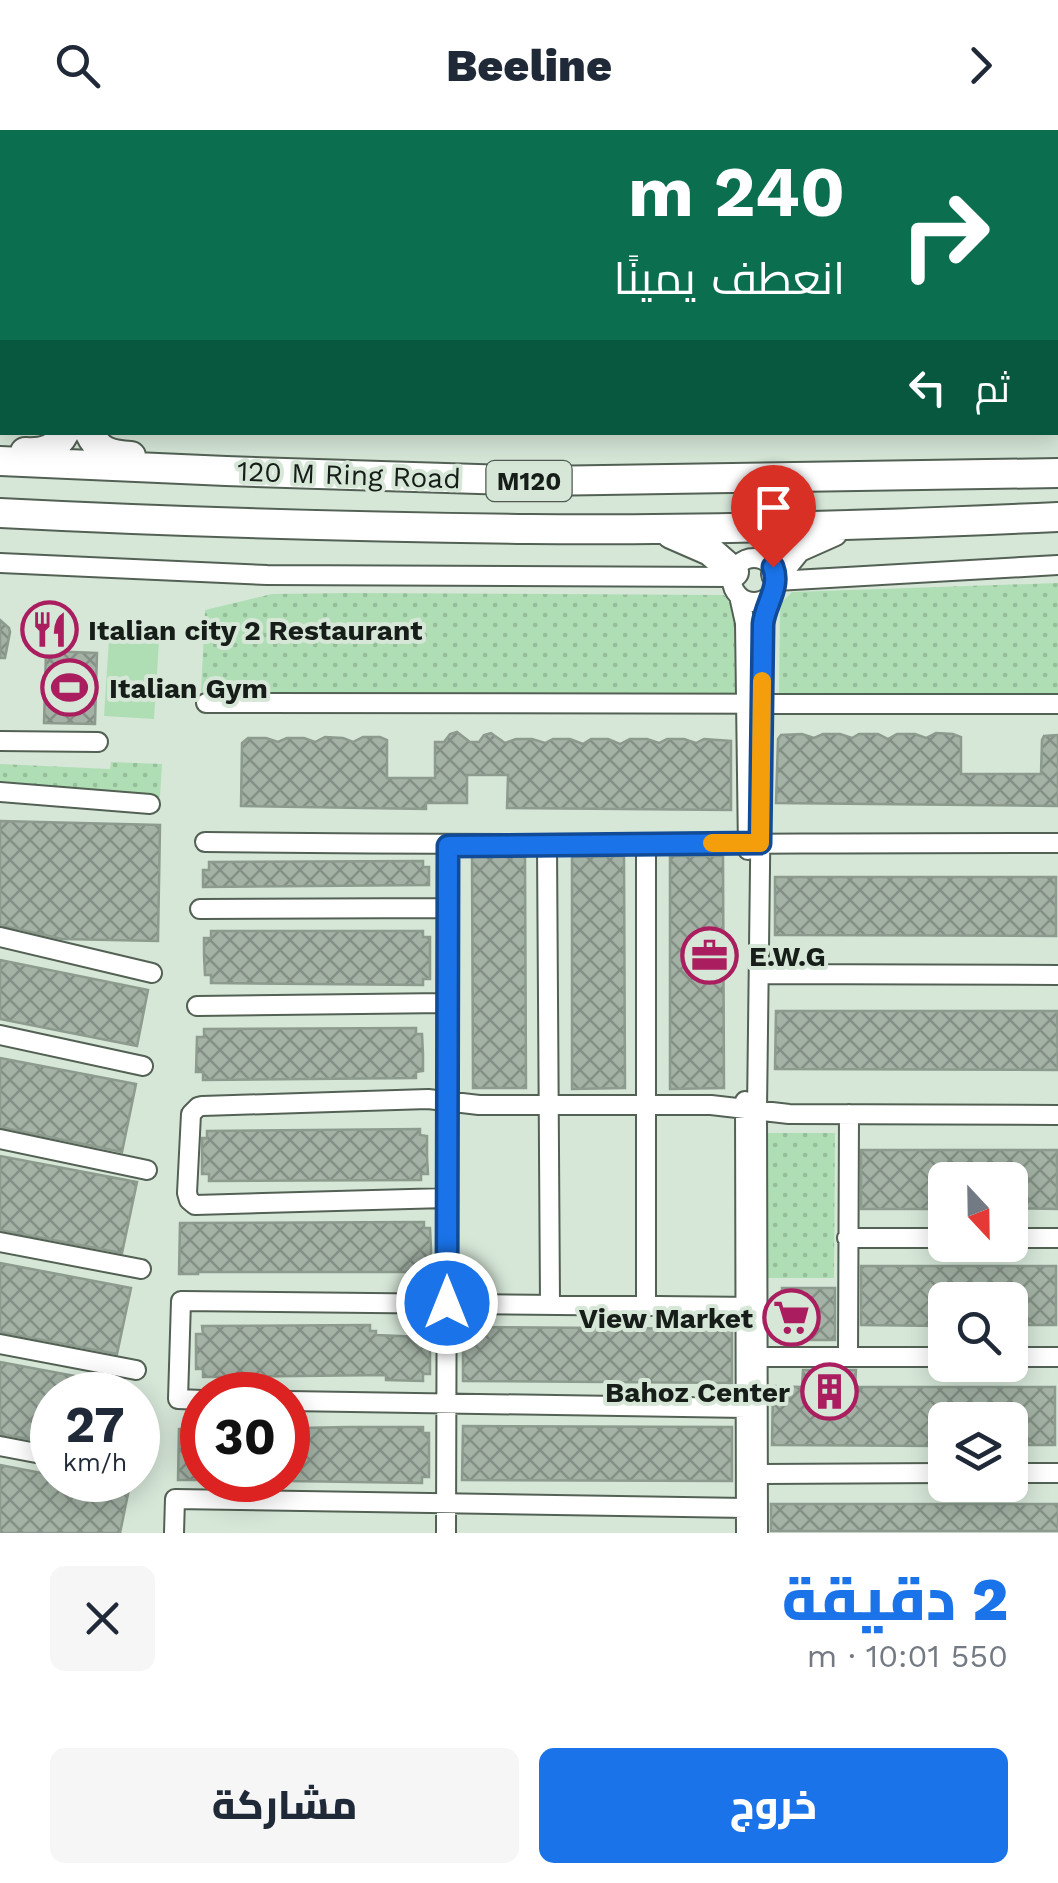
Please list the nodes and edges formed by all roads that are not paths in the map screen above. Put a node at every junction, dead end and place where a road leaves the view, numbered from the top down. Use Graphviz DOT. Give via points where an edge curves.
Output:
graph roads {
  1 [pos="62,435"];
  2 [pos="90,435"];
  3 [pos="0,451"];
  4 [pos="0,461"];
  5 [pos="226,471"];
  6 [pos="1058,473"];
  7 [pos="0,513"];
  8 [pos="1058,517"];
  9 [pos="849,525"];
  10 [pos="661,528"];
  11 [pos="0,563"];
  12 [pos="1058,565"];
  13 [pos="735,582"];
  14 [pos="775,583"];
  15 [pos="206,703"];
  16 [pos="754,704"];
  17 [pos="1058,704"];
  18 [pos="0,740"];
  19 [pos="98,742"];
  20 [pos="0,792"];
  21 [pos="150,804"];
  22 [pos="204,842"];
  23 [pos="646,843"];
  24 [pos="754,843"];
  25 [pos="1058,843"];
  26 [pos="547,844"];
  27 [pos="448,846"];
  28 [pos="447,908"];
  29 [pos="200,909"];
  30 [pos="0,936"];
  31 [pos="152,973"];
  32 [pos="758,974"];
  33 [pos="1058,975"];
  34 [pos="446,1002"];
  35 [pos="196,1006"];
  36 [pos="0,1035"];
  37 [pos="143,1066"];
  38 [pos="446,1101"];
  39 [pos="549,1104"];
  40 [pos="645,1104"];
  41 [pos="751,1110"];
  42 [pos="850,1114"];
  43 [pos="1058,1114"];
  44 [pos="0,1139"];
  45 [pos="147,1170"];
  46 [pos="446,1198"];
  47 [pos="847,1238"];
  48 [pos="928,1238"];
  49 [pos="1028,1238"];
  50 [pos="1058,1238"];
  51 [pos="0,1242"];
  52 [pos="141,1270"];
  53 [pos="447,1303"];
  54 [pos="550,1304"];
  55 [pos="646,1304"];
  56 [pos="751,1307"];
  57 [pos="0,1344"];
  58 [pos="848,1356"];
  59 [pos="758,1357"];
  60 [pos="928,1357"];
  61 [pos="1028,1357"];
  62 [pos="1058,1357"];
  63 [pos="136,1370"];
  64 [pos="180,1399"];
  65 [pos="310,1401"];
  66 [pos="446,1404"];
  67 [pos="746,1408"];
  68 [pos="0,1446"];
  69 [pos="30,1452"];
  70 [pos="1028,1473"];
  71 [pos="1058,1473"];
  72 [pos="759,1474"];
  73 [pos="928,1474"];
  74 [pos="446,1504"];
  75 [pos="746,1508"];
  76 [pos="174,1533"];
  77 [pos="446,1533"];
  78 [pos="746,1533"];
  79 [pos="758,1533"];
  1 -- 3 [label="highway" via="45,451"];
  2 -- 5 [label="highway" via="111,454"];
  4 -- 5 [label="highway, 120 M Ring Road / M120"];
  5 -- 6 [label="highway, 120 M Ring Road / M120" via="539,481"];
  7 -- 10 [label="highway, 120 M Ring Road"];
  8 -- 9 [label="highway, 120 M Ring Road"];
  9 -- 10 [label="highway, 120 M Ring Road"];
  9 -- 14 [label="highway" via="797,548"];
  10 -- 13 [label="highway" via="710,551"];
  11 -- 13 [label="street" via="267,575"];
  12 -- 14 [label="street"];
  13 -- 14 [label="street" via="753,602"];
  13 -- 14 [label="street" via="741,562 755,558 768,562"];
  13 -- 16 [label="street"];
  14 -- 16 [label="street" via="765,608"];
  15 -- 16 [label="street"];
  16 -- 17 [label="street"];
  16 -- 24 [label="street"];
  18 -- 19 [label="street"];
  20 -- 21 [label="street"];
  22 -- 27 [label="street"];
  23 -- 24 [label="street"];
  23 -- 26 [label="street"];
  23 -- 40 [label="street"];
  24 -- 25 [label="street"];
  24 -- 32 [label="street"];
  24 -- 41 [label="street"];
  26 -- 27 [label="street"];
  26 -- 39 [label="street"];
  27 -- 28 [label="street"];
  28 -- 29 [label="street"];
  28 -- 34 [label="street"];
  30 -- 31 [label="street"];
  32 -- 33 [label="street"];
  32 -- 41 [label="street"];
  34 -- 35 [label="street"];
  34 -- 38 [label="street"];
  36 -- 37 [label="street"];
  38 -- 39 [label="street"];
  38 -- 46 [label="street"];
  38 -- 46 [label="street" via="198,1107 190,1114 187,1192 199,1205"];
  39 -- 40 [label="street"];
  39 -- 54 [label="street"];
  40 -- 41 [label="street"];
  40 -- 55 [label="street"];
  41 -- 42 [label="street"];
  41 -- 56 [label="street"];
  42 -- 43 [label="street"];
  42 -- 47 [label="street"];
  44 -- 45 [label="street"];
  46 -- 53 [label="street"];
  47 -- 48 [label="street"];
  47 -- 58 [label="street"];
  49 -- 50 [label="street"];
  51 -- 52 [label="street"];
  53 -- 54 [label="street"];
  53 -- 64 [label="street" via="181,1301"];
  53 -- 66 [label="street"];
  54 -- 55 [label="street"];
  55 -- 56 [label="street"];
  56 -- 59 [label="street"];
  56 -- 67 [label="street"];
  57 -- 63 [label="street"];
  58 -- 59 [label="street"];
  58 -- 60 [label="street"];
  59 -- 72 [label="street"];
  61 -- 62 [label="street"];
  65 -- 66 [label="street"];
  66 -- 67 [label="street"];
  66 -- 74 [label="street"];
  67 -- 75 [label="street"];
  68 -- 69 [label="street"];
  70 -- 71 [label="street"];
  72 -- 73 [label="street"];
  72 -- 79 [label="street"];
  74 -- 75 [label="street"];
  74 -- 76 [label="street" via="175,1500"];
  74 -- 77 [label="street"];
  75 -- 78 [label="street"];
}
